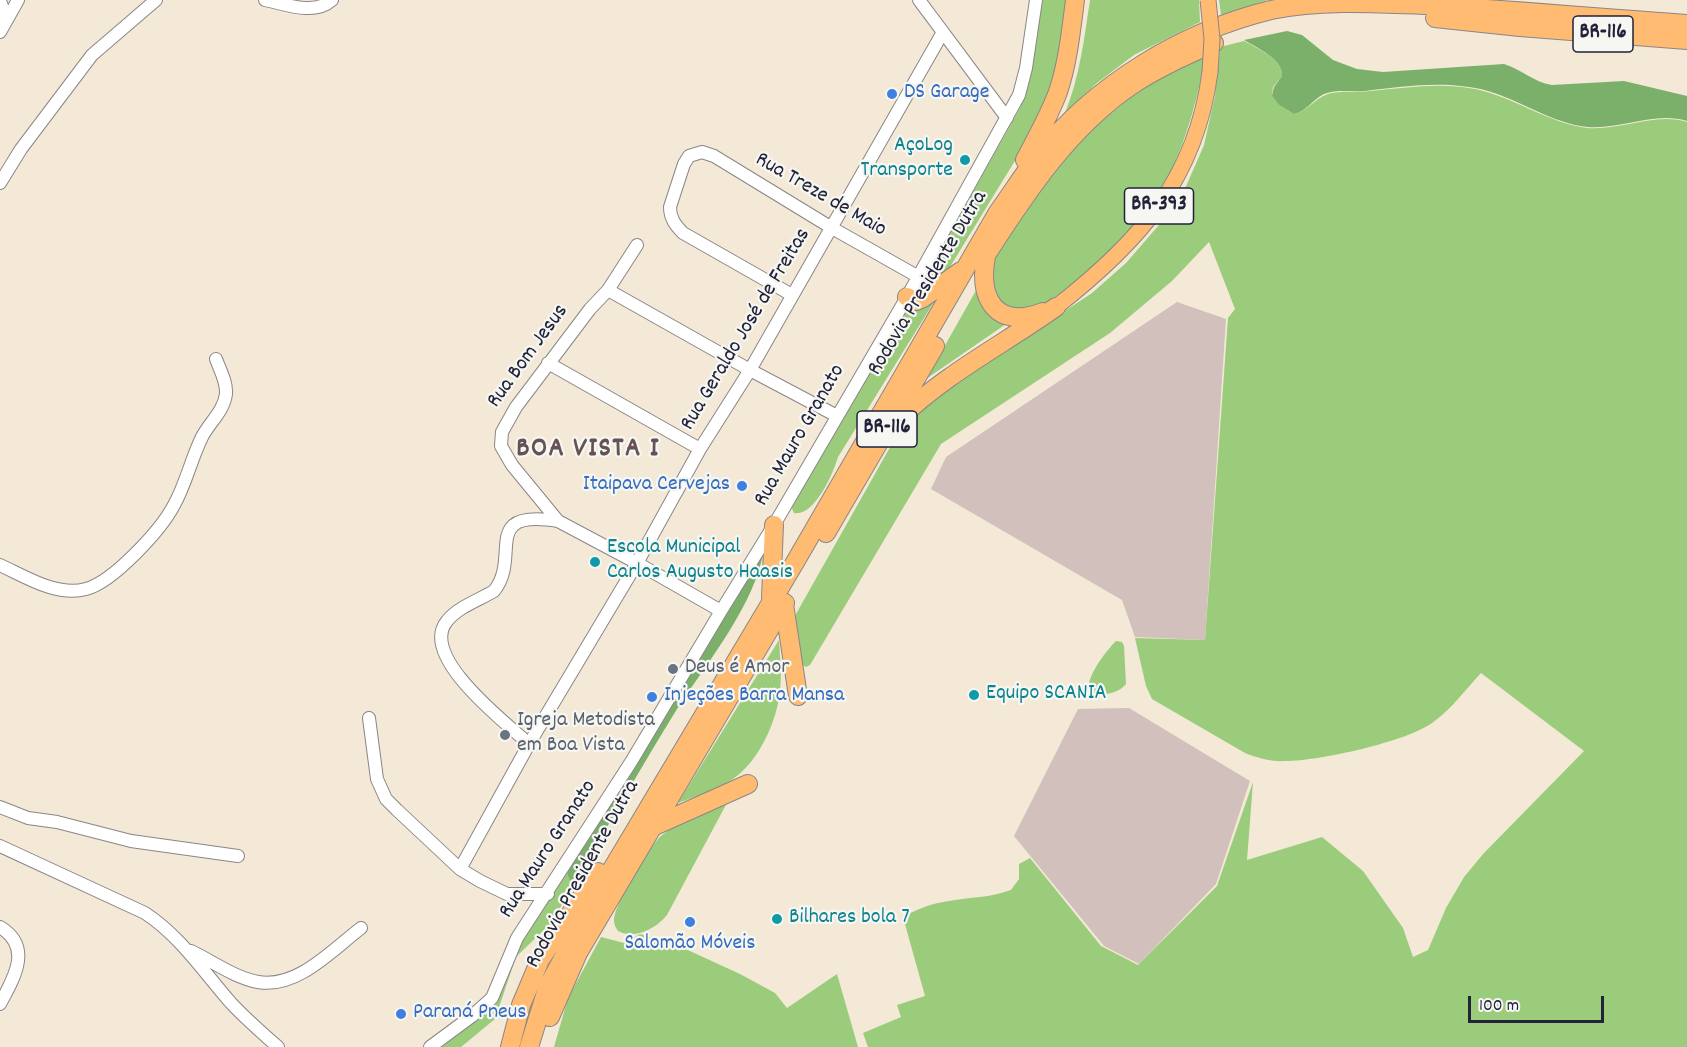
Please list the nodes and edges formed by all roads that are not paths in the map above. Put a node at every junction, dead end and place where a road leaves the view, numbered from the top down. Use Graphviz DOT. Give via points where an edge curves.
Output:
graph roads {
  1 [pos="18,0"];
  2 [pos="265,0"];
  3 [pos="332,0"];
  4 [pos="919,0"];
  5 [pos="1036,0"];
  6 [pos="1075,0"];
  7 [pos="1208,0"];
  8 [pos="1469,0"];
  9 [pos="0,1"];
  10 [pos="155,1"];
  11 [pos="1490,9"];
  12 [pos="1687,24"];
  13 [pos="2,29"];
  14 [pos="943,32"];
  15 [pos="1687,40"];
  16 [pos="1007,118"];
  17 [pos="0,183"];
  18 [pos="998,212"];
  19 [pos="832,228"];
  20 [pos="637,245"];
  21 [pos="986,256"];
  22 [pos="967,267"];
  23 [pos="917,276"];
  24 [pos="609,290"];
  25 [pos="792,295"];
  26 [pos="907,297"];
  27 [pos="1056,307"];
  28 [pos="216,359"];
  29 [pos="548,363"];
  30 [pos="750,370"];
  31 [pos="837,416"];
  32 [pos="884,435"];
  33 [pos="700,449"];
  34 [pos="558,520"];
  35 [pos="774,525"];
  36 [pos="637,563"];
  37 [pos="0,565"];
  38 [pos="778,603"];
  39 [pos="721,611"];
  40 [pos="798,696"];
  41 [pos="369,718"];
  42 [pos="529,744"];
  43 [pos="685,747"];
  44 [pos="748,784"];
  45 [pos="0,807"];
  46 [pos="652,827"];
  47 [pos="0,846"];
  48 [pos="238,856"];
  49 [pos="460,868"];
  50 [pos="548,894"];
  51 [pos="2,928"];
  52 [pos="361,928"];
  53 [pos="185,947"];
  54 [pos="0,1004"];
  55 [pos="278,1047"];
  56 [pos="430,1047"];
  57 [pos="510,1047"];
  58 [pos="529,1047"];
  59 [pos="540,1047"];
  1 -- 13 [label="street"];
  2 -- 3 [label="street" via="312,9"];
  4 -- 14 [label="street"];
  5 -- 16 [label="street, Rua Mauro Granato" via="1024,82"];
  6 -- 18 [label="highway" via="1058,92"];
  7 -- 27 [label="main road, BR-393, bridge" via="1210,72 1202,112 1177,177 1156,211 1120,253"];
  8 -- 11 [label="highway"];
  9 -- 13 [label="street" via="5,14"];
  10 -- 17 [label="street" via="92,55"];
  11 -- 12 [label="highway, Rodovia Presidente Dutra / BR-116"];
  11 -- 18 [label="highway, Rodovia Presidente Dutra / BR-116" via="1340,1 1272,9 1228,23 1152,58 1102,92 1036,158"];
  14 -- 16 [label="street"];
  14 -- 19 [label="street, Rua Geraldo José de Freitas"];
  15 -- 21 [label="highway, Rodovia Presidente Dutra / BR-116" via="1402,15 1341,13 1274,21 1227,36 1179,59 1132,85 1101,110 1040,175"];
  16 -- 23 [label="street, Rua Mauro Granato"];
  18 -- 22 [label="highway, Rodovia Presidente Dutra / BR-116"];
  19 -- 23 [label="street, Rua Treze de Maio"];
  19 -- 25 [label="street, Rua Geraldo José de Freitas"];
  19 -- 25 [label="street, Rua Treze de Maio" via="714,156 702,152 689,156 684,164 670,207 673,221 683,233"];
  20 -- 24 [label="street, Rua Bom Jesus"];
  21 -- 27 [label="highway, BR-393" via="984,288 995,309 1017,318"];
  21 -- 32 [label="highway, Rodovia Presidente Dutra / BR-116"];
  22 -- 26 [label="highway" via="923,298 916,301"];
  22 -- 38 [label="highway, Rodovia Presidente Dutra / BR-116"];
  23 -- 26 [label="street, Rua Mauro Granato"];
  24 -- 29 [label="street, Rua Bom Jesus"];
  24 -- 30 [label="street"];
  25 -- 30 [label="street, Rua Geraldo José de Freitas"];
  26 -- 31 [label="street, Rua Mauro Granato"];
  27 -- 32 [label="highway, BR-393" via="950,377"];
  28 -- 37 [label="street" via="226,394 220,411 201,439 174,506 121,567 97,585 72,591 52,588"];
  29 -- 33 [label="street"];
  29 -- 34 [label="street, Rua Bom Jesus" via="516,407 501,439 512,465"];
  30 -- 31 [label="street"];
  30 -- 33 [label="street, Rua Geraldo José de Freitas"];
  31 -- 35 [label="street, Rua Mauro Granato"];
  32 -- 38 [label="highway, Rodovia Presidente Dutra / BR-116"];
  33 -- 36 [label="street, Rua Geraldo José de Freitas"];
  34 -- 36 [label="street, Rua Bom Jesus"];
  34 -- 42 [label="street" via="522,520 510,528 498,586 453,615 442,630 441,645 455,671"];
  35 -- 38 [label="highway"];
  35 -- 39 [label="street, Rua Mauro Granato"];
  36 -- 39 [label="street, Rua Bom Jesus"];
  36 -- 42 [label="street, Rua Geraldo José de Freitas"];
  38 -- 40 [label="highway"];
  38 -- 43 [label="highway, Rodovia Presidente Dutra / BR-116"];
  38 -- 46 [label="highway, Rodovia Presidente Dutra / BR-116"];
  39 -- 50 [label="street, Rua Mauro Granato"];
  41 -- 49 [label="street" via="376,773 386,799"];
  42 -- 49 [label="street, Rua Geraldo José de Freitas"];
  43 -- 57 [label="highway" via="540,960 521,1005"];
  43 -- 58 [label="highway, Rodovia Presidente Dutra / BR-116" via="557,967"];
  44 -- 46 [label="highway"];
  45 -- 48 [label="street" via="28,818 131,841"];
  46 -- 59 [label="highway, Rodovia Presidente Dutra / BR-116" via="574,960"];
  47 -- 53 [label="street" via="145,913"];
  49 -- 50 [label="street" via="507,894"];
  50 -- 56 [label="street, Rua Mauro Granato" via="509,954 489,1002"];
  51 -- 54 [label="street" via="16,944 19,957"];
  52 -- 53 [label="street" via="300,974 276,983 243,977"];
  53 -- 55 [label="street" via="234,1005"];
}
